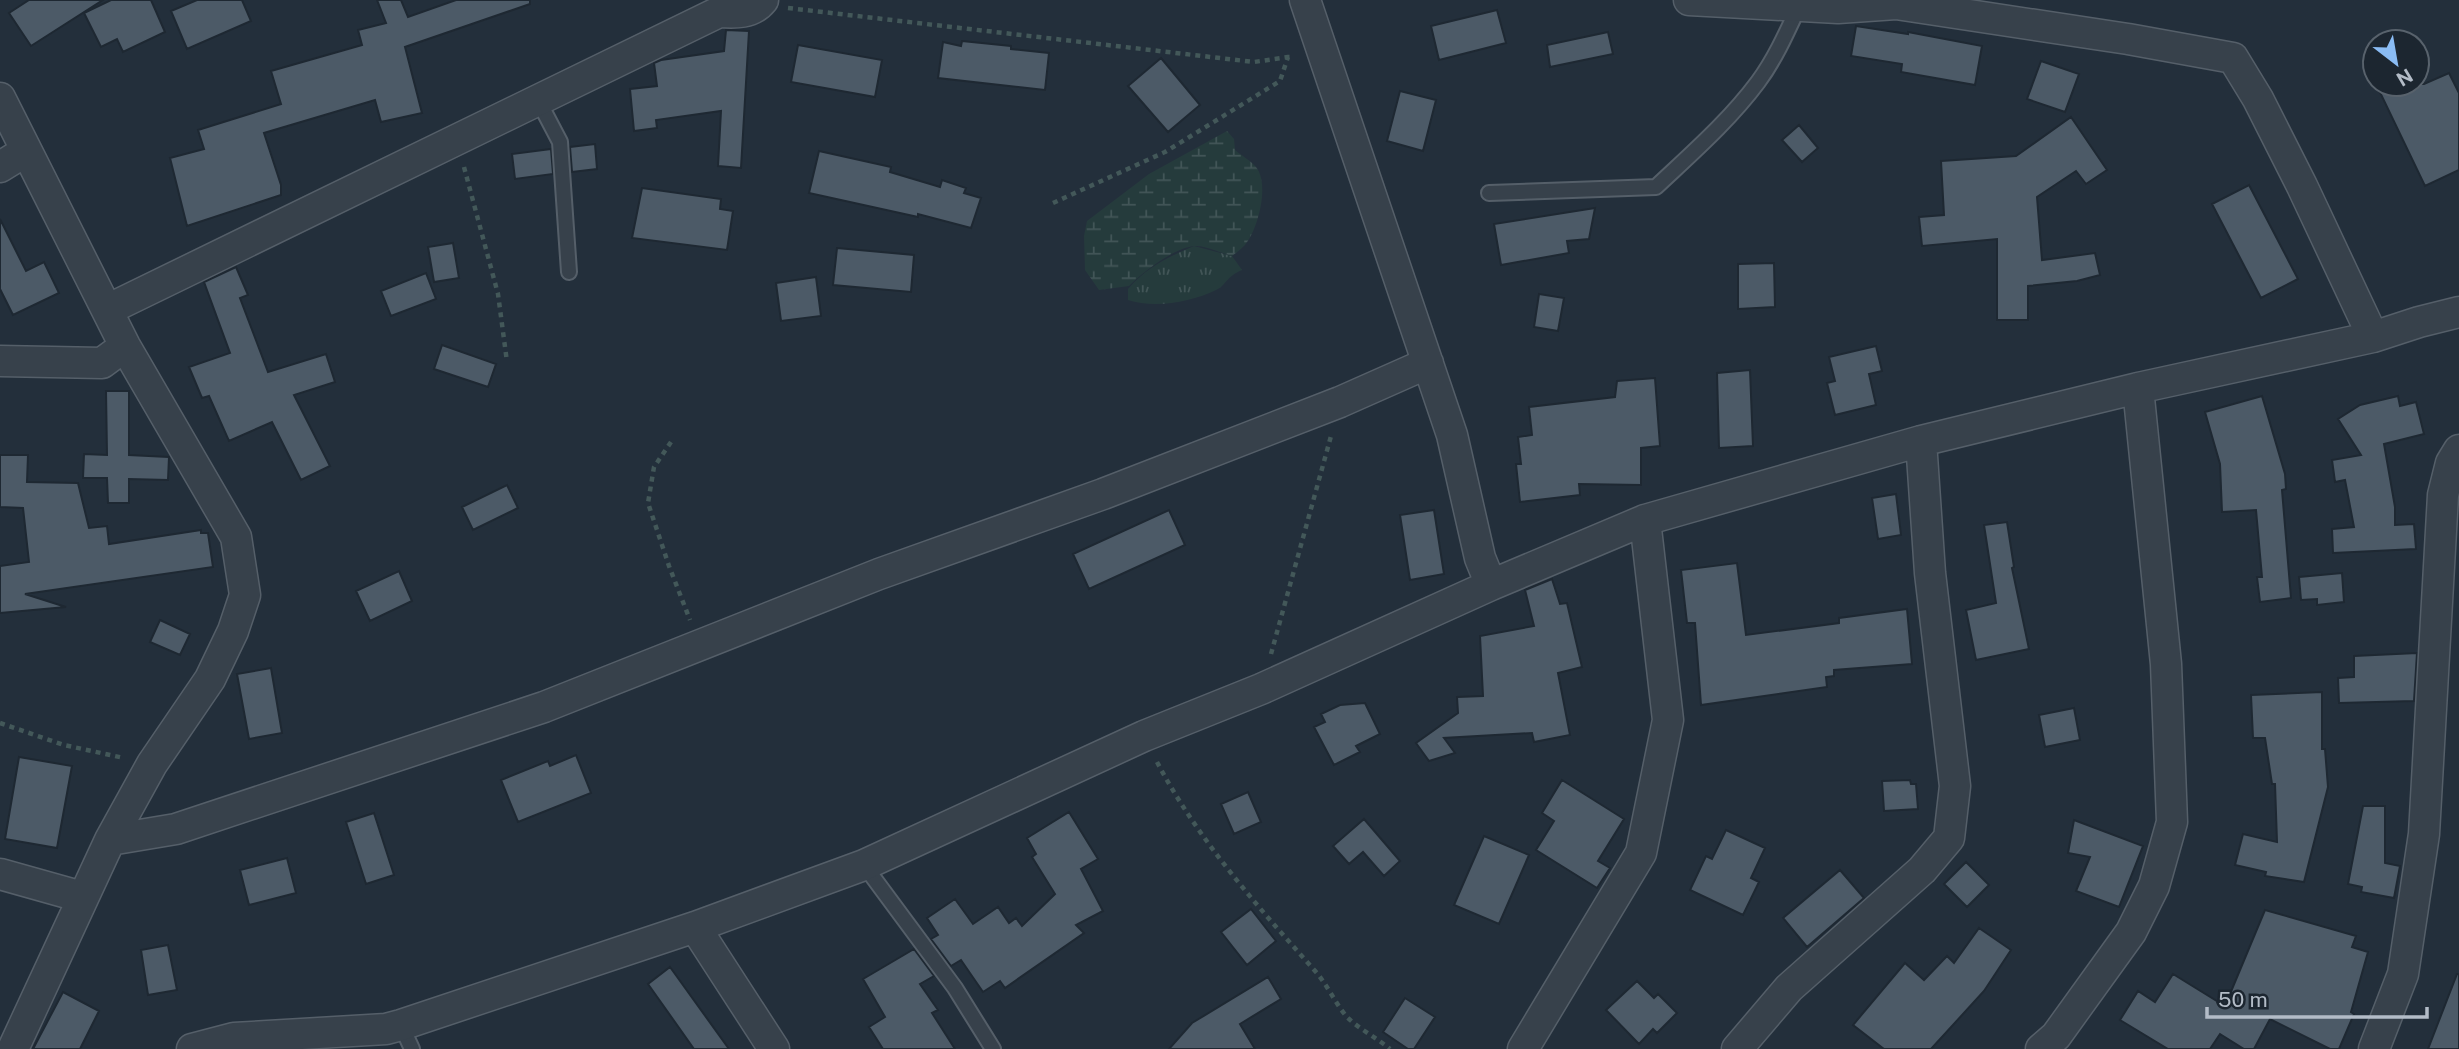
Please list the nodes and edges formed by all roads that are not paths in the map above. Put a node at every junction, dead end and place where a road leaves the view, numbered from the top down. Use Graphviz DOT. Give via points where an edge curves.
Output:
graph roads {
  1 [pos="1305,0"];
  2 [pos="1689,0"];
  3 [pos="761,2"];
  4 [pos="1950,5"];
  5 [pos="1799,6"];
  6 [pos="0,98"];
  7 [pos="538,100"];
  8 [pos="26,151"];
  9 [pos="0,167"];
  10 [pos="1489,193"];
  11 [pos="569,272"];
  12 [pos="107,310"];
  13 [pos="2459,313"];
  14 [pos="2373,337"];
  15 [pos="125,346"];
  16 [pos="0,361"];
  17 [pos="1428,363"];
  18 [pos="2138,388"];
  19 [pos="1921,441"];
  20 [pos="2459,450"];
  21 [pos="1645,520"];
  22 [pos="1491,585"];
  23 [pos="110,840"];
  24 [pos="864,865"];
  25 [pos="0,874"];
  26 [pos="82,897"];
  27 [pos="695,927"];
  28 [pos="406,1037"];
  29 [pos="13,1049"];
  30 [pos="192,1049"];
  31 [pos="774,1049"];
  32 [pos="993,1049"];
  33 [pos="1522,1049"];
  34 [pos="1737,1049"];
  35 [pos="2041,1049"];
  36 [pos="2374,1049"];
  1 -- 17 [label="street"];
  2 -- 5 [label="street"];
  3 -- 7 [label="street" via="742,13 719,12"];
  4 -- 5 [label="street"];
  4 -- 14 [label="street" via="2233,58 2297,176"];
  5 -- 10 [label="lane" via="1758,82 1656,187"];
  6 -- 8 [label="street"];
  7 -- 11 [label="lane" via="560,142"];
  7 -- 12 [label="street"];
  8 -- 9 [label="street"];
  8 -- 12 [label="street"];
  12 -- 15 [label="street"];
  13 -- 14 [label="street"];
  14 -- 18 [label="street"];
  15 -- 16 [label="street" via="102,362"];
  15 -- 23 [label="street" via="236,537 245,595 210,679 152,764"];
  17 -- 22 [label="street"];
  17 -- 23 [label="street" via="1340,402 879,574 544,707 176,829"];
  18 -- 19 [label="street"];
  18 -- 35 [label="street" via="2166,664 2172,822 2154,886 2131,932 2056,1036"];
  19 -- 21 [label="street"];
  19 -- 34 [label="street" via="1930,573 1955,786 1949,838 1922,870 1788,988"];
  20 -- 36 [label="street" via="2443,495 2424,834 2403,974"];
  21 -- 22 [label="street"];
  21 -- 33 [label="street" via="1668,720 1640,853"];
  22 -- 24 [label="street" via="1144,736"];
  23 -- 26 [label="street"];
  24 -- 27 [label="street"];
  24 -- 32 [label="lane" via="955,988"];
  25 -- 26 [label="street"];
  26 -- 29 [label="street"];
  27 -- 28 [label="street"];
  27 -- 31 [label="street"];
  28 -- 30 [label="street" via="386,1028 234,1038"];
}
